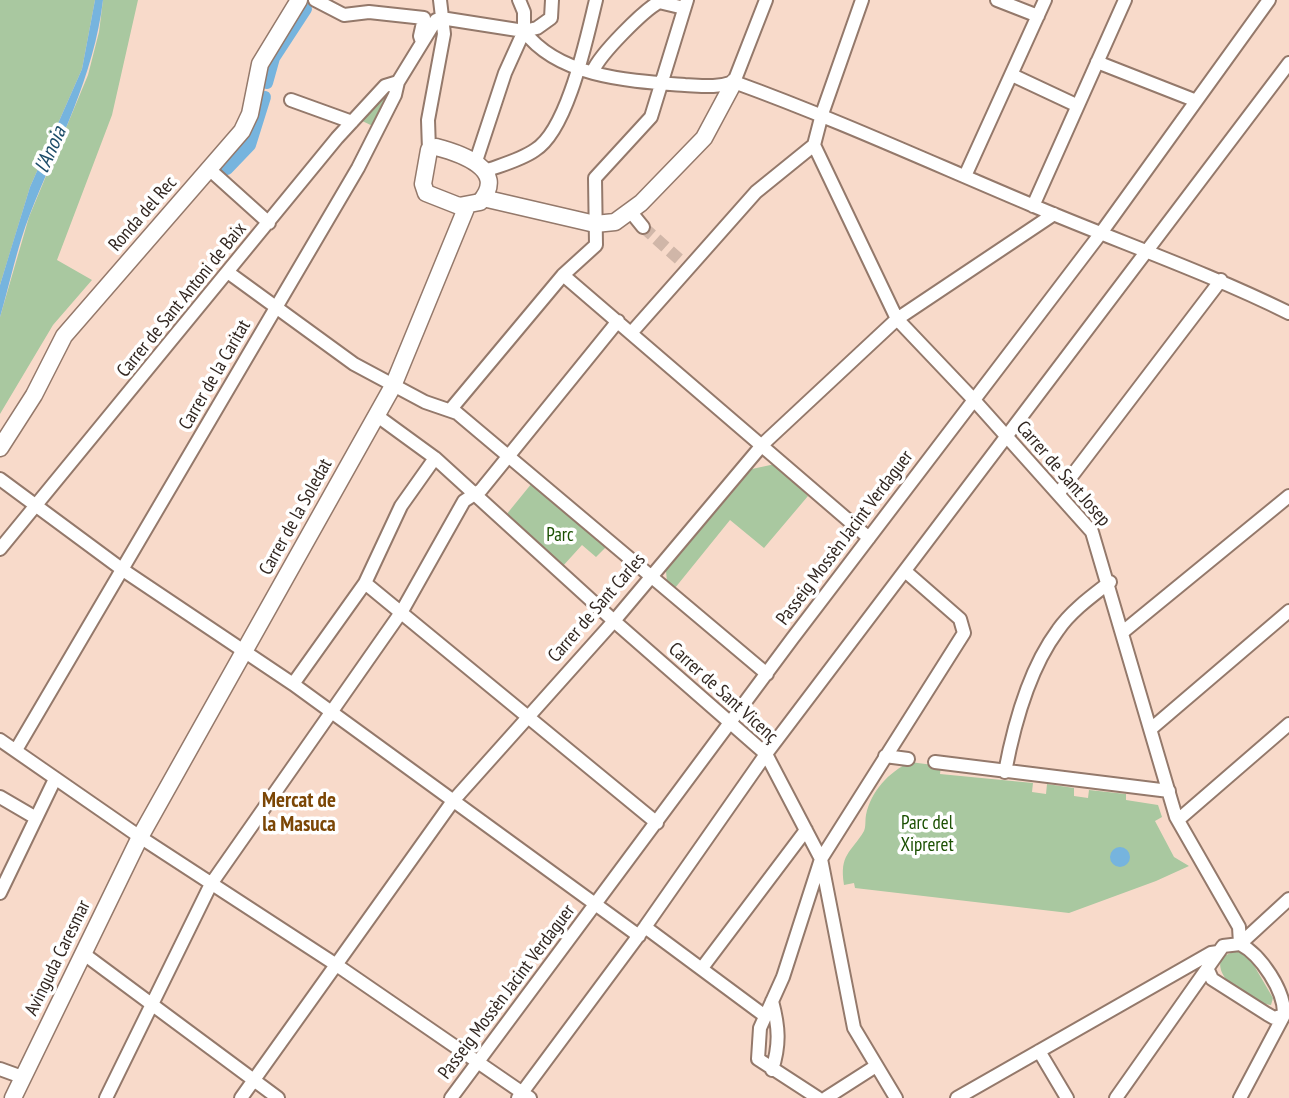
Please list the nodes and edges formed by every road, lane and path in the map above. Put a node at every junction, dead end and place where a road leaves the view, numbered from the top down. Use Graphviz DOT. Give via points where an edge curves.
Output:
graph roads {
  1 [pos="299,0"];
  2 [pos="316,0"];
  3 [pos="440,0"];
  4 [pos="519,0"];
  5 [pos="552,0"];
  6 [pos="596,0"];
  7 [pos="766,0"];
  8 [pos="862,0"];
  9 [pos="997,0"];
  10 [pos="1045,0"];
  11 [pos="1125,0"];
  12 [pos="1269,0"];
  13 [pos="685,4"];
  14 [pos="1038,16"];
  15 [pos="442,18"];
  16 [pos="524,31"];
  17 [pos="422,43"];
  18 [pos="1097,62"];
  19 [pos="1289,63"];
  20 [pos="586,69"];
  21 [pos="1012,75"];
  22 [pos="398,82"];
  23 [pos="734,82"];
  24 [pos="662,85"];
  25 [pos="291,100"];
  26 [pos="1194,100"];
  27 [pos="1076,106"];
  28 [pos="822,114"];
  29 [pos="354,120"];
  30 [pos="379,129"];
  31 [pos="814,145"];
  32 [pos="429,150"];
  33 [pos="480,166"];
  34 [pos="209,169"];
  35 [pos="965,176"];
  36 [pos="483,198"];
  37 [pos="467,206"];
  38 [pos="1033,206"];
  39 [pos="630,211"];
  40 [pos="1054,214"];
  41 [pos="269,223"];
  42 [pos="595,224"];
  43 [pos="643,227"];
  44 [pos="1101,233"];
  45 [pos="1149,251"];
  46 [pos="229,273"];
  47 [pos="563,275"];
  48 [pos="1221,280"];
  49 [pos="277,307"];
  50 [pos="1289,313"];
  51 [pos="897,319"];
  52 [pos="618,321"];
  53 [pos="632,332"];
  54 [pos="393,386"];
  55 [pos="974,400"];
  56 [pos="451,409"];
  57 [pos="376,415"];
  58 [pos="1006,438"];
  59 [pos="763,444"];
  60 [pos="0,448"];
  61 [pos="510,456"];
  62 [pos="435,458"];
  63 [pos="0,479"];
  64 [pos="472,494"];
  65 [pos="1058,494"];
  66 [pos="1289,496"];
  67 [pos="35,507"];
  68 [pos="869,538"];
  69 [pos="0,550"];
  70 [pos="123,570"];
  71 [pos="905,571"];
  72 [pos="650,577"];
  73 [pos="1110,582"];
  74 [pos="365,583"];
  75 [pos="402,611"];
  76 [pos="1289,611"];
  77 [pos="614,621"];
  78 [pos="1124,631"];
  79 [pos="245,650"];
  80 [pos="767,674"];
  81 [pos="293,684"];
  82 [pos="332,712"];
  83 [pos="526,717"];
  84 [pos="729,724"];
  85 [pos="1289,724"];
  86 [pos="1152,727"];
  87 [pos="0,740"];
  88 [pos="16,750"];
  89 [pos="766,754"];
  90 [pos="885,756"];
  91 [pos="908,759"];
  92 [pos="935,762"];
  93 [pos="1005,772"];
  94 [pos="55,779"];
  95 [pos="1169,791"];
  96 [pos="0,797"];
  97 [pos="453,801"];
  98 [pos="36,818"];
  99 [pos="1178,820"];
  100 [pos="657,823"];
  101 [pos="806,830"];
  102 [pos="140,838"];
  103 [pos="821,859"];
  104 [pos="3,880"];
  105 [pos="211,884"];
  106 [pos="0,893"];
  107 [pos="1289,899"];
  108 [pos="596,906"];
  109 [pos="642,931"];
  110 [pos="1240,944"];
  111 [pos="1218,952"];
  112 [pos="84,954"];
  113 [pos="338,966"];
  114 [pos="702,968"];
  115 [pos="1209,970"];
  116 [pos="772,1001"];
  117 [pos="153,1005"];
  118 [pos="765,1016"];
  119 [pos="1287,1016"];
  120 [pos="1039,1051"];
  121 [pos="477,1063"];
  122 [pos="876,1066"];
  123 [pos="0,1069"];
  124 [pos="772,1070"];
  125 [pos="22,1077"];
  126 [pos="253,1080"];
  127 [pos="523,1096"];
  128 [pos="13,1098"];
  129 [pos="106,1098"];
  130 [pos="241,1098"];
  131 [pos="278,1098"];
  132 [pos="451,1098"];
  133 [pos="818,1098"];
  134 [pos="826,1098"];
  135 [pos="896,1098"];
  136 [pos="957,1098"];
  137 [pos="1067,1098"];
  138 [pos="1116,1098"];
  139 [pos="1240,1098"];
  1 -- 34 [label="street, Ronda del Rec" via="260,64 242,131"];
  2 -- 17 [label="street" via="344,15 369,12 424,18"];
  3 -- 15 [label="street"];
  4 -- 16 [label="street"];
  5 -- 16 [label="street" via="551,18"];
  6 -- 20 [label="street"];
  7 -- 23 [label="street"];
  8 -- 28 [label="street"];
  9 -- 14 [label="street"];
  10 -- 14 [label="street"];
  11 -- 18 [label="street"];
  12 -- 26 [label="street, Passeig Mossèn Jacint Verdaguer"];
  13 -- 20 [label="street" via="659,2 650,7"];
  13 -- 24 [label="street"];
  14 -- 21 [label="street"];
  15 -- 16 [label="street"];
  15 -- 17 [label="street, Carrer de la Caritat"];
  15 -- 32 [label="street" via="444,34 428,120"];
  16 -- 20 [label="street" via="534,44"];
  16 -- 33 [label="street" via="505,73"];
  17 -- 22 [label="street, Carrer de la Caritat"];
  18 -- 26 [label="street"];
  18 -- 27 [label="street"];
  19 -- 45 [label="street"];
  20 -- 24 [label="street"];
  20 -- 33 [label="street" via="543,144 534,152"];
  21 -- 27 [label="street"];
  21 -- 35 [label="street"];
  22 -- 29 [label="street, Carrer de Sant Antoni de Baix" via="385,86"];
  22 -- 30 [label="street, Carrer de la Caritat"];
  23 -- 24 [label="street" via="715,89"];
  23 -- 28 [label="street"];
  23 -- 39 [label="street" via="704,138"];
  24 -- 42 [label="street" via="651,117 595,178"];
  25 -- 29 [label="street"];
  26 -- 44 [label="street, Passeig Mossèn Jacint Verdaguer"];
  27 -- 38 [label="street"];
  28 -- 31 [label="street"];
  28 -- 35 [label="street"];
  29 -- 30 [label="street"];
  29 -- 41 [label="street, Carrer de Sant Antoni de Baix"];
  30 -- 49 [label="street, Carrer de la Caritat"];
  31 -- 51 [label="street, Carrer de Sant Josep"];
  31 -- 53 [label="street" via="757,192"];
  32 -- 33 [label="street" via="436,147"];
  32 -- 37 [label="street" via="423,184 426,193"];
  33 -- 36 [label="street" via="488,178"];
  34 -- 41 [label="street"];
  34 -- 60 [label="street, Ronda del Rec" via="64,336"];
  35 -- 38 [label="street"];
  36 -- 37 [label="street"];
  36 -- 42 [label="street"];
  37 -- 54 [label="street, Carrer de la Soledat"];
  38 -- 40 [label="street"];
  39 -- 42 [label="street" via="615,222"];
  39 -- 43 [label="street"];
  40 -- 44 [label="street"];
  40 -- 51 [label="street, Carrer de Sant Carles"];
  41 -- 46 [label="street, Carrer de Sant Antoni de Baix"];
  42 -- 47 [label="street" via="596,245"];
  44 -- 45 [label="street"];
  44 -- 55 [label="street, Passeig Mossèn Jacint Verdaguer"];
  45 -- 48 [label="street"];
  45 -- 58 [label="street"];
  46 -- 49 [label="street"];
  46 -- 67 [label="street, Carrer de Sant Antoni de Baix"];
  47 -- 52 [label="street"];
  47 -- 56 [label="street"];
  48 -- 50 [label="street"];
  48 -- 65 [label="street"];
  49 -- 54 [label="street" via="354,364"];
  49 -- 70 [label="street, Carrer de la Caritat"];
  51 -- 55 [label="street, Carrer de Sant Josep"];
  51 -- 59 [label="street, Carrer de Sant Carles"];
  52 -- 53 [label="street"];
  52 -- 61 [label="street"];
  53 -- 59 [label="street"];
  54 -- 56 [label="street" via="439,409"];
  54 -- 57 [label="street, Carrer de la Soledat"];
  55 -- 58 [label="street, Carrer de Sant Josep"];
  55 -- 68 [label="street, Passeig Mossèn Jacint Verdaguer"];
  56 -- 61 [label="street"];
  57 -- 62 [label="street, Carrer de Sant Vicenç"];
  57 -- 79 [label="street, Carrer de la Soledat"];
  58 -- 65 [label="street, Carrer de Sant Josep"];
  58 -- 71 [label="street"];
  59 -- 68 [label="street"];
  59 -- 72 [label="street, Carrer de Sant Carles"];
  61 -- 64 [label="street" via="481,490"];
  61 -- 72 [label="street"];
  62 -- 64 [label="street, Carrer de Sant Vicenç"];
  62 -- 74 [label="street" via="401,506"];
  63 -- 67 [label="street"];
  64 -- 75 [label="street"];
  64 -- 77 [label="street, Carrer de Sant Vicenç"];
  65 -- 73 [label="street, Carrer de Sant Josep" via="1093,532"];
  66 -- 78 [label="street"];
  67 -- 69 [label="street, Carrer de Sant Antoni de Baix"];
  67 -- 70 [label="street"];
  68 -- 80 [label="street, Passeig Mossèn Jacint Verdaguer"];
  70 -- 79 [label="street"];
  70 -- 88 [label="street, Carrer de la Caritat"];
  71 -- 89 [label="street"];
  71 -- 90 [label="street" via="960,620 964,633"];
  72 -- 77 [label="street, Carrer de Sant Carles"];
  72 -- 80 [label="street"];
  73 -- 78 [label="street, Carrer de Sant Josep"];
  73 -- 93 [label="street" via="1074,612 1048,644 1031,678"];
  74 -- 75 [label="street"];
  74 -- 81 [label="street"];
  75 -- 82 [label="street"];
  75 -- 83 [label="street"];
  76 -- 86 [label="street"];
  77 -- 83 [label="street, Carrer de Sant Carles"];
  77 -- 84 [label="street, Carrer de Sant Vicenç"];
  78 -- 86 [label="street, Carrer de Sant Josep"];
  79 -- 81 [label="street"];
  79 -- 102 [label="street, Carrer de la Soledat"];
  80 -- 84 [label="street, Passeig Mossèn Jacint Verdaguer"];
  81 -- 82 [label="street"];
  82 -- 97 [label="street"];
  82 -- 105 [label="street"];
  83 -- 97 [label="street, Carrer de Sant Carles"];
  83 -- 100 [label="street"];
  84 -- 89 [label="street, Carrer de Sant Vicenç"];
  84 -- 100 [label="street, Passeig Mossèn Jacint Verdaguer"];
  85 -- 99 [label="street"];
  86 -- 95 [label="street, Carrer de Sant Josep"];
  87 -- 88 [label="street"];
  88 -- 94 [label="street"];
  89 -- 101 [label="street, Carrer de Sant Vicenç"];
  89 -- 109 [label="street"];
  90 -- 91 [label="street"];
  90 -- 103 [label="street"];
  92 -- 93 [label="street"];
  93 -- 95 [label="street"];
  94 -- 98 [label="street"];
  94 -- 102 [label="street"];
  95 -- 99 [label="street, Carrer de Sant Josep"];
  96 -- 98 [label="street"];
  97 -- 108 [label="street"];
  97 -- 113 [label="street, Carrer de Sant Carles"];
  98 -- 104 [label="street"];
  99 -- 110 [label="street, Carrer de Sant Josep" via="1239,927"];
  100 -- 108 [label="street, Passeig Mossèn Jacint Verdaguer"];
  101 -- 103 [label="street, Carrer de Sant Vicenç"];
  101 -- 114 [label="street"];
  102 -- 105 [label="street"];
  102 -- 112 [label="street, Avinguda Caresmar"];
  103 -- 116 [label="street"];
  103 -- 122 [label="street, Carrer de Sant Vicenç" via="854,1028"];
  104 -- 106 [label="street"];
  105 -- 113 [label="street"];
  105 -- 117 [label="street"];
  107 -- 110 [label="street"];
  108 -- 109 [label="street"];
  108 -- 121 [label="street, Passeig Mossèn Jacint Verdaguer"];
  109 -- 114 [label="street"];
  109 -- 127 [label="street"];
  110 -- 111 [label="street" via="1223,946"];
  110 -- 119 [label="street" via="1257,957 1271,978"];
  111 -- 115 [label="street"];
  111 -- 120 [label="street"];
  112 -- 117 [label="street"];
  112 -- 125 [label="street, Avinguda Caresmar"];
  113 -- 121 [label="street"];
  113 -- 126 [label="street, Carrer de Sant Carles"];
  114 -- 118 [label="street"];
  115 -- 119 [label="street" via="1212,979 1267,1014"];
  115 -- 138 [label="street"];
  116 -- 118 [label="street"];
  116 -- 124 [label="street" via="779,1024 779,1048"];
  117 -- 126 [label="street"];
  117 -- 129 [label="street"];
  118 -- 124 [label="street" via="758,1059"];
  119 -- 139 [label="street"];
  120 -- 136 [label="street"];
  120 -- 137 [label="street"];
  121 -- 127 [label="street"];
  121 -- 132 [label="street, Passeig Mossèn Jacint Verdaguer"];
  122 -- 134 [label="street"];
  122 -- 135 [label="street, Carrer de Sant Vicenç"];
  123 -- 125 [label="street"];
  124 -- 133 [label="street"];
  125 -- 128 [label="street, Avinguda Caresmar"];
  126 -- 130 [label="street, Carrer de Sant Carles"];
  126 -- 131 [label="street"];
}
